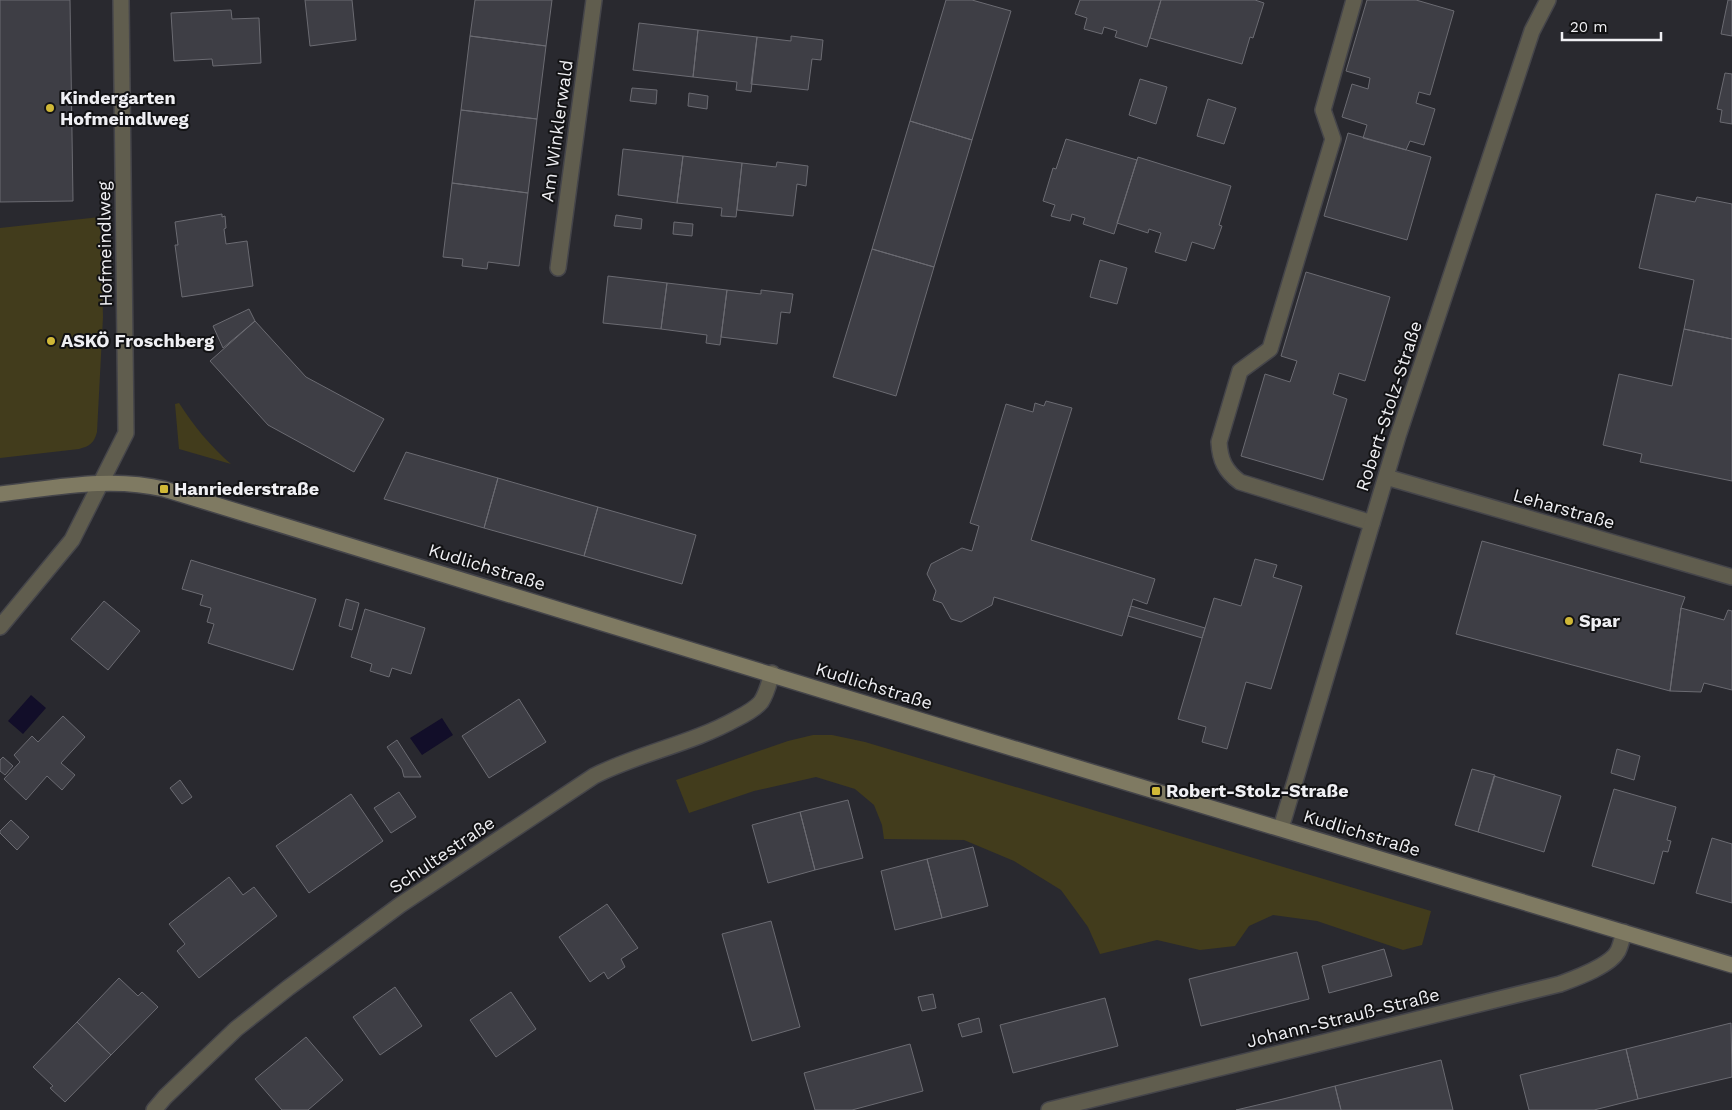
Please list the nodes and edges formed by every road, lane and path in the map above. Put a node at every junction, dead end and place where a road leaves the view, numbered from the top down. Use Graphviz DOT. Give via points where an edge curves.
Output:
graph roads {
  1 [pos="121,0"];
  2 [pos="594,0"];
  3 [pos="1354,0"];
  4 [pos="1548,0"];
  5 [pos="558,268"];
  6 [pos="1386,477"];
  7 [pos="101,483"];
  8 [pos="0,494"];
  9 [pos="1372,523"];
  10 [pos="1732,577"];
  11 [pos="0,627"];
  12 [pos="772,673"];
  13 [pos="1281,828"];
  14 [pos="1624,932"];
  15 [pos="1732,964"];
  16 [pos="154,1110"];
  17 [pos="1050,1110"];
  1 -- 7 [label="street, Hofmeindlweg" via="126,433"];
  2 -- 5 [label="street, Am Winklerwald"];
  3 -- 9 [label="street" via="1323,110 1333,139 1270,349 1240,371 1219,442 1223,465 1240,482"];
  4 -- 6 [label="street, Robert-Stolz-Straße" via="1532,32"];
  6 -- 9 [label="street, Robert-Stolz-Straße"];
  6 -- 10 [label="street, Leharstraße"];
  7 -- 8 [label="street, Kudlichstraße"];
  7 -- 11 [label="street" via="72,540"];
  7 -- 12 [label="street, Kudlichstraße" via="164,489"];
  9 -- 13 [label="street, Robert-Stolz-Straße"];
  12 -- 13 [label="street, Kudlichstraße"];
  12 -- 16 [label="street, Schultestraße" via="760,703 743,715 691,740 594,776 400,906 236,1029"];
  13 -- 14 [label="street, Kudlichstraße"];
  14 -- 15 [label="street, Kudlichstraße"];
  14 -- 17 [label="street, Johann-Strauß-Straße" via="1617,952 1610,958 1590,972 1560,984"];
}
